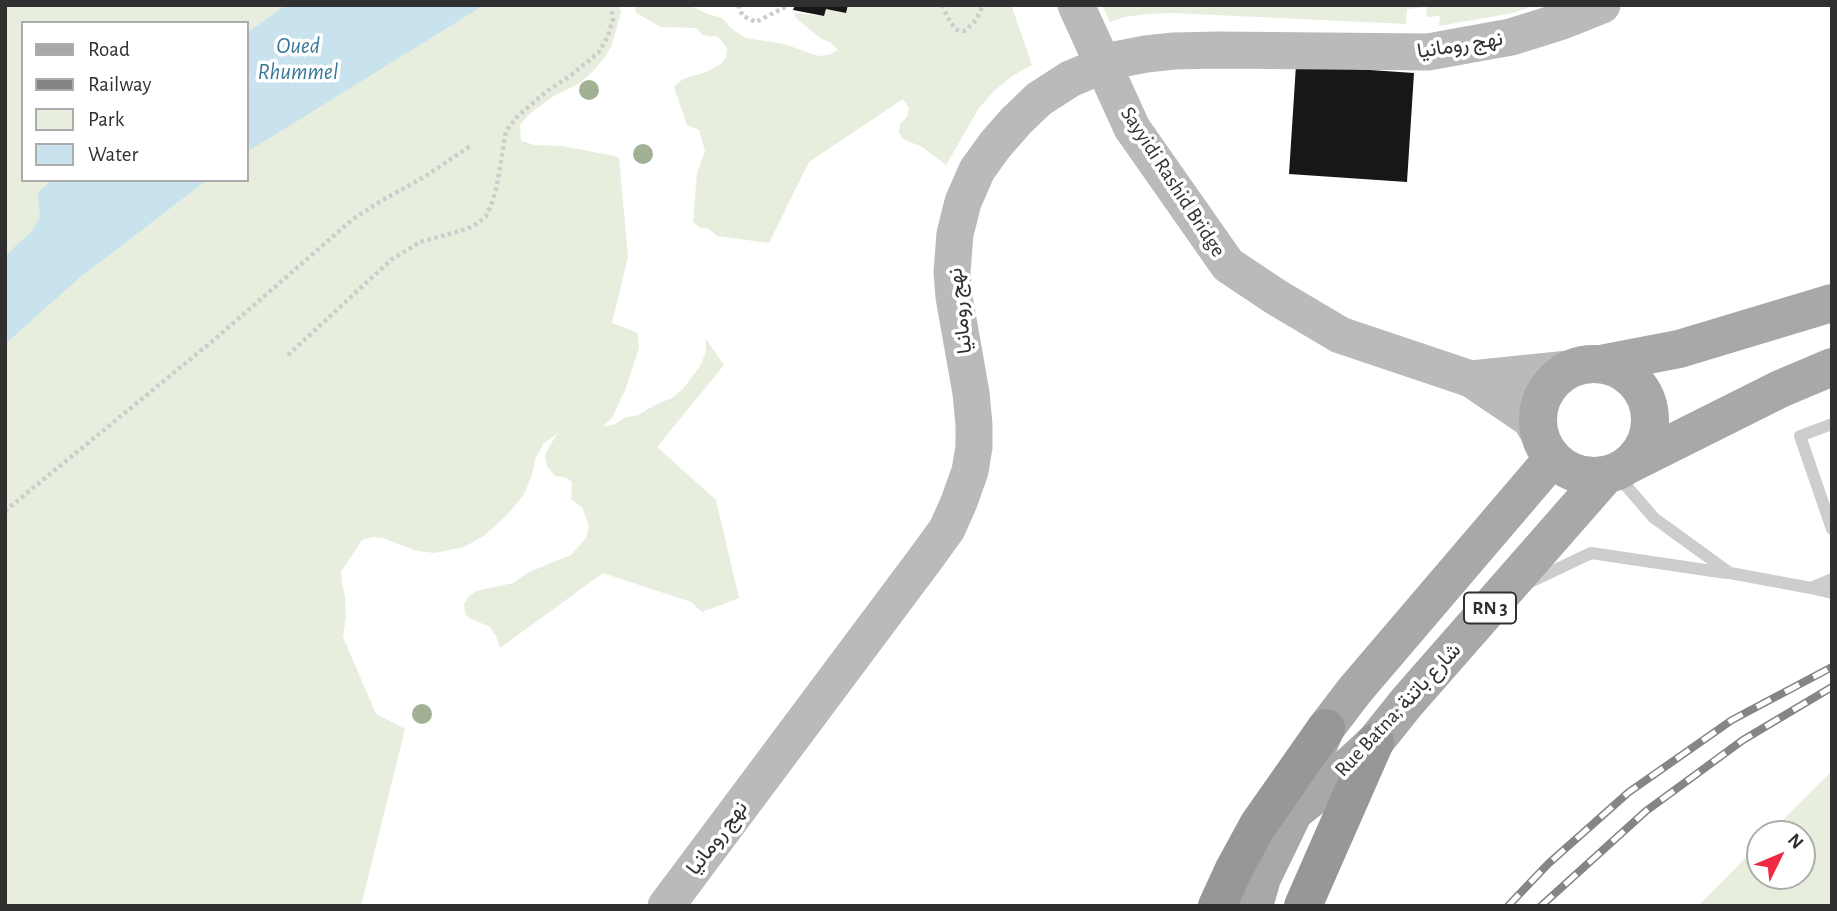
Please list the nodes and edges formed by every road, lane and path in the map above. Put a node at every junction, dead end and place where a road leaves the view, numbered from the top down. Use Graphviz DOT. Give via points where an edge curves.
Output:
graph roads {
  1 [pos="740,5"];
  2 [pos="789,5"];
  3 [pos="942,5"];
  4 [pos="983,5"];
  5 [pos="1076,5"];
  6 [pos="1602,5"];
  7 [pos="612,11"];
  8 [pos="472,145"];
  9 [pos="1832,303"];
  10 [pos="288,355"];
  11 [pos="1585,366"];
  12 [pos="1832,367"];
  13 [pos="1471,379"];
  14 [pos="1832,424"];
  15 [pos="1546,446"];
  16 [pos="1615,471"];
  17 [pos="5,511"];
  18 [pos="1831,527"];
  19 [pos="1730,573"];
  20 [pos="1832,579"];
  21 [pos="1811,588"];
  22 [pos="1832,593"];
  23 [pos="1500,597"];
  24 [pos="1326,728"];
  25 [pos="1375,742"];
  26 [pos="1294,812"];
  27 [pos="666,906"];
  28 [pos="1217,906"];
  29 [pos="1254,906"];
  30 [pos="1303,906"];
  1 -- 2 [label="path" via="743,16 755,22"];
  3 -- 4 [label="path" via="957,30 965,31"];
  5 -- 13 [label="street, Sayyidi Rashid Bridge, bridge" via="1132,128 1228,265 1340,335"];
  6 -- 27 [label="street, نهج رومانيا" via="1511,37 1428,52 1174,51 1115,60 1070,79 1016,121 978,170 955,234 953,284 971,393 974,447 970,471 947,529"];
  7 -- 10 [label="path" via="608,36 599,52 540,97 506,131 497,185 486,216 467,229 420,242 391,260"];
  8 -- 17 [label="path" via="353,219"];
  9 -- 11 [label="main road" via="1679,349"];
  11 -- 13 [label="street"];
  11 -- 15 [label="main road" via="1553,380 1542,397 1538,416"];
  11 -- 16 [label="main road" via="1620,370 1646,398 1647,436 1639,454"];
  12 -- 16 [label="main road, RN 3"];
  13 -- 15 [label="street" via="1531,419"];
  14 -- 18 [label="lane" via="1800,436"];
  15 -- 16 [label="main road" via="1568,469 1587,475"];
  15 -- 24 [label="main road, Rue Batna; شارع باتنة / RN 3"];
  16 -- 19 [label="lane" via="1654,518"];
  16 -- 23 [label="main road, Rue Batna; شارع باتنة / RN 3"];
  19 -- 21 [label="lane"];
  19 -- 23 [label="lane" via="1591,553"];
  20 -- 21 [label="lane"];
  21 -- 22 [label="lane"];
  23 -- 25 [label="main road, Rue Batna; شارع باتنة / RN 3"];
  24 -- 26 [label="main road, Rue Batna; شارع باتنة / RN 3"];
  24 -- 28 [label="highway, RN 3" via="1258,825"];
  25 -- 26 [label="main road, Rue Batna; شارع باتنة / RN 3"];
  25 -- 30 [label="highway, RN 3"];
  26 -- 29 [label="main road, Rue Batna; شارع باتنة / RN 3" via="1262,877"];
}
